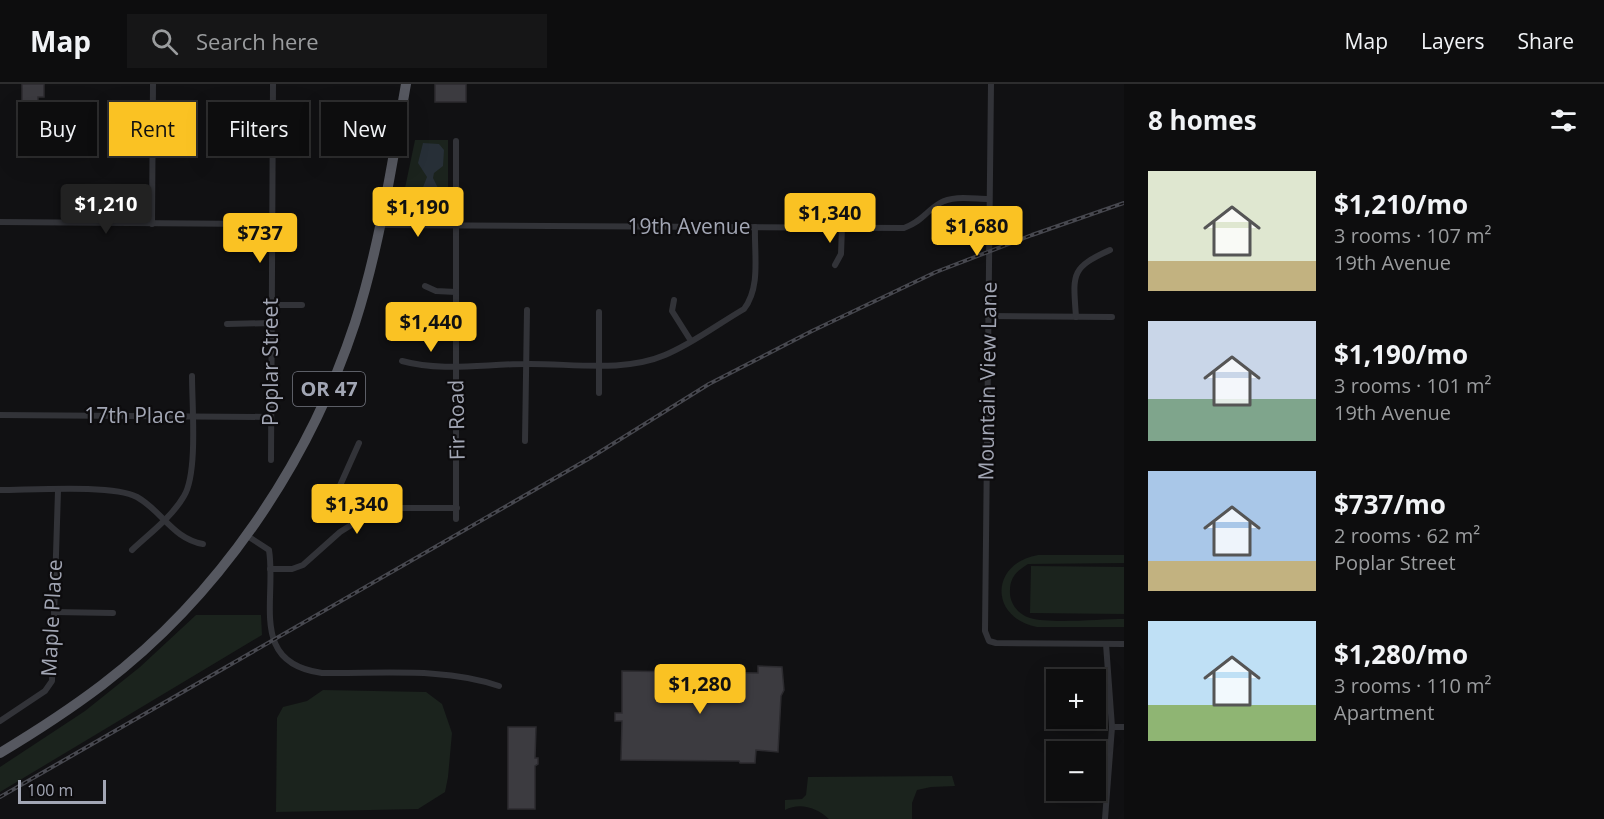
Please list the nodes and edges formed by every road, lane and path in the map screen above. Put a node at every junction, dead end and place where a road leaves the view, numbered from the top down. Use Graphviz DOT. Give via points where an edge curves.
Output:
graph roads {
  1 [pos="153,84"];
  2 [pos="273,84"];
  3 [pos="406,84"];
  4 [pos="991,84"];
  5 [pos="456,141"];
  6 [pos="989,199"];
  7 [pos="0,222"];
  8 [pos="152,224"];
  9 [pos="273,224"];
  10 [pos="380,225"];
  11 [pos="456,226"];
  12 [pos="755,227"];
  13 [pos="842,227"];
  14 [pos="1110,250"];
  15 [pos="835,265"];
  16 [pos="425,286"];
  17 [pos="456,292"];
  18 [pos="674,300"];
  19 [pos="271,305"];
  20 [pos="302,305"];
  21 [pos="527,310"];
  22 [pos="599,312"];
  23 [pos="988,316"];
  24 [pos="1076,317"];
  25 [pos="1112,317"];
  26 [pos="271,323"];
  27 [pos="227,324"];
  28 [pos="691,341"];
  29 [pos="402,362"];
  30 [pos="526,364"];
  31 [pos="599,364"];
  32 [pos="456,366"];
  33 [pos="192,376"];
  34 [pos="599,393"];
  35 [pos="0,415"];
  36 [pos="192,416"];
  37 [pos="271,417"];
  38 [pos="525,441"];
  39 [pos="359,444"];
  40 [pos="271,460"];
  41 [pos="0,490"];
  42 [pos="58,490"];
  43 [pos="457,508"];
  44 [pos="456,519"];
  45 [pos="163,520"];
  46 [pos="352,524"];
  47 [pos="246,535"];
  48 [pos="203,544"];
  49 [pos="132,550"];
  50 [pos="270,569"];
  51 [pos="54,612"];
  52 [pos="113,613"];
  53 [pos="1106,644"];
  54 [pos="1124,644"];
  55 [pos="499,686"];
  56 [pos="0,721"];
  57 [pos="1112,727"];
  58 [pos="1124,727"];
  59 [pos="0,753"];
  60 [pos="1105,819"];
  1 -- 8 [label="street"];
  2 -- 9 [label="street, Poplar Street"];
  3 -- 10 [label="highway, OR 47"];
  4 -- 6 [label="street, Mountain View Lane"];
  5 -- 11 [label="street, Fir Road"];
  6 -- 13 [label="street, 19th Avenue" via="940,202 918,223 904,228"];
  6 -- 23 [label="street, Mountain View Lane"];
  7 -- 8 [label="street"];
  8 -- 9 [label="street"];
  9 -- 19 [label="street, Poplar Street"];
  10 -- 11 [label="street, 19th Avenue"];
  10 -- 47 [label="highway, OR 47" via="355,323 330,388 289,468"];
  11 -- 12 [label="street, 19th Avenue"];
  11 -- 17 [label="street, Fir Road"];
  12 -- 13 [label="street, 19th Avenue"];
  12 -- 28 [label="street" via="752,298 744,309"];
  13 -- 15 [label="street" via="841,254"];
  14 -- 24 [label="street" via="1081,266 1077,273"];
  16 -- 17 [label="street"];
  17 -- 32 [label="street, Fir Road"];
  18 -- 28 [label="street" via="672,311"];
  19 -- 20 [label="street"];
  19 -- 26 [label="street, Poplar Street"];
  21 -- 30 [label="street"];
  22 -- 31 [label="street"];
  23 -- 24 [label="street"];
  23 -- 53 [label="street, Mountain View Lane" via="989,641"];
  24 -- 25 [label="street"];
  26 -- 27 [label="street"];
  26 -- 37 [label="street, Poplar Street"];
  28 -- 31 [label="street" via="644,362"];
  29 -- 32 [label="street"];
  30 -- 31 [label="street"];
  30 -- 32 [label="street"];
  30 -- 38 [label="street"];
  31 -- 34 [label="street"];
  32 -- 43 [label="street, Fir Road"];
  33 -- 36 [label="street"];
  35 -- 36 [label="street, 17th Place"];
  36 -- 37 [label="street, 17th Place"];
  36 -- 45 [label="street" via="189,485"];
  37 -- 40 [label="street, Poplar Street"];
  39 -- 46 [label="street" via="338,490"];
  41 -- 42 [label="street"];
  42 -- 45 [label="street" via="124,492 147,503"];
  42 -- 51 [label="street, Maple Place"];
  43 -- 44 [label="street, Fir Road"];
  43 -- 46 [label="street" via="393,509 367,515"];
  45 -- 48 [label="street" via="182,537"];
  45 -- 49 [label="street"];
  46 -- 50 [label="street" via="303,565"];
  47 -- 50 [label="street" via="269,550"];
  47 -- 59 [label="highway, OR 47" via="192,601 135,657 79,702"];
  50 -- 55 [label="street" via="271,633 281,654 296,665 322,673 459,676"];
  51 -- 52 [label="street"];
  51 -- 56 [label="street, Maple Place" via="50,685"];
  53 -- 54 [label="street"];
  53 -- 57 [label="street"];
  57 -- 58 [label="street"];
  57 -- 60 [label="street"];
}
